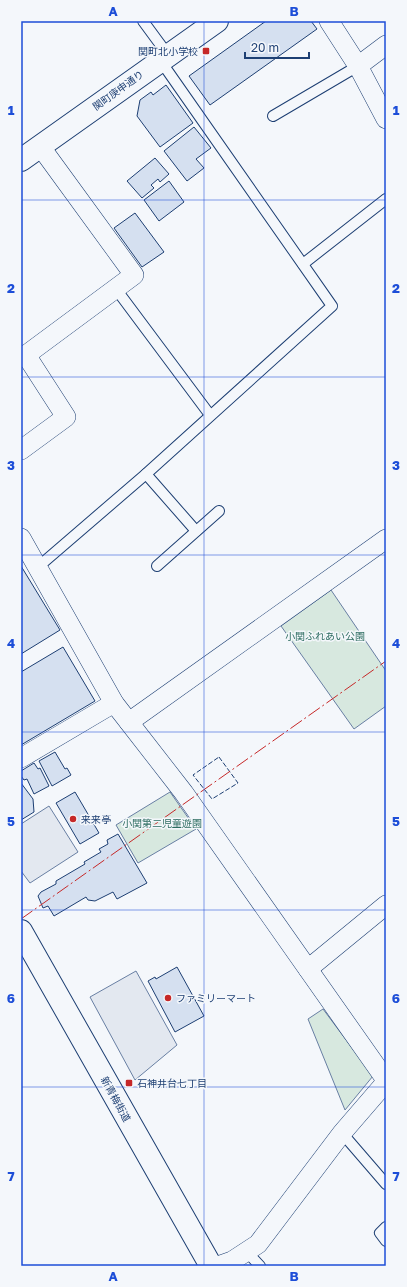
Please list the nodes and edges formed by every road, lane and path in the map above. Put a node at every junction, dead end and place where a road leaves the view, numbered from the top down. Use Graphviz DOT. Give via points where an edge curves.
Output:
graph roads {
  1 [pos="143,21"];
  2 [pos="217,21"];
  3 [pos="329,21"];
  4 [pos="386,44"];
  5 [pos="164,58"];
  6 [pos="358,66"];
  7 [pos="273,116"];
  8 [pos="386,119"];
  9 [pos="40,146"];
  10 [pos="21,160"];
  11 [pos="386,199"];
  12 [pos="303,264"];
  13 [pos="116,289"];
  14 [pos="24,352"];
  15 [pos="210,415"];
  16 [pos="21,450"];
  17 [pos="146,474"];
  18 [pos="219,512"];
  19 [pos="196,531"];
  20 [pos="21,538"];
  21 [pos="386,539"];
  22 [pos="157,566"];
  23 [pos="38,567"];
  24 [pos="114,703"];
  25 [pos="129,722"];
  26 [pos="21,758"];
  27 [pos="386,905"];
  28 [pos="21,931"];
  29 [pos="308,969"];
  30 [pos="386,1081"];
  31 [pos="342,1133"];
  32 [pos="386,1184"];
  33 [pos="386,1227"];
  34 [pos="386,1241"];
  35 [pos="247,1252"];
  36 [pos="210,1266"];
  37 [pos="218,1266"];
  38 [pos="260,1266"];
  1 -- 5 [label="lane"];
  2 -- 5 [label="main road, 関町庚申通り"];
  3 -- 6 [label="street"];
  4 -- 6 [label="street"];
  5 -- 9 [label="main road, 関町庚申通り"];
  5 -- 12 [label="lane"];
  6 -- 7 [label="lane"];
  6 -- 8 [label="street"];
  9 -- 10 [label="main road, 関町庚申通り"];
  9 -- 13 [label="street" via="134,275"];
  11 -- 12 [label="lane"];
  12 -- 15 [label="lane" via="332,306"];
  13 -- 14 [label="street"];
  13 -- 15 [label="lane"];
  14 -- 16 [label="street" via="66,417"];
  15 -- 17 [label="lane"];
  17 -- 19 [label="lane"];
  17 -- 23 [label="lane"];
  18 -- 19 [label="lane"];
  19 -- 22 [label="lane"];
  20 -- 23 [label="street"];
  21 -- 25 [label="street"];
  23 -- 24 [label="street"];
  24 -- 25 [label="street"];
  24 -- 26 [label="street"];
  25 -- 29 [label="street" via="184,793"];
  27 -- 29 [label="street"];
  28 -- 36 [label="main road, 新青梅街道"];
  29 -- 30 [label="street"];
  30 -- 31 [label="street"];
  31 -- 32 [label="lane"];
  31 -- 35 [label="street" via="258,1244"];
  33 -- 34 [label="lane" via="380,1233"];
  35 -- 37 [label="street"];
  35 -- 38 [label="lane"];
}
